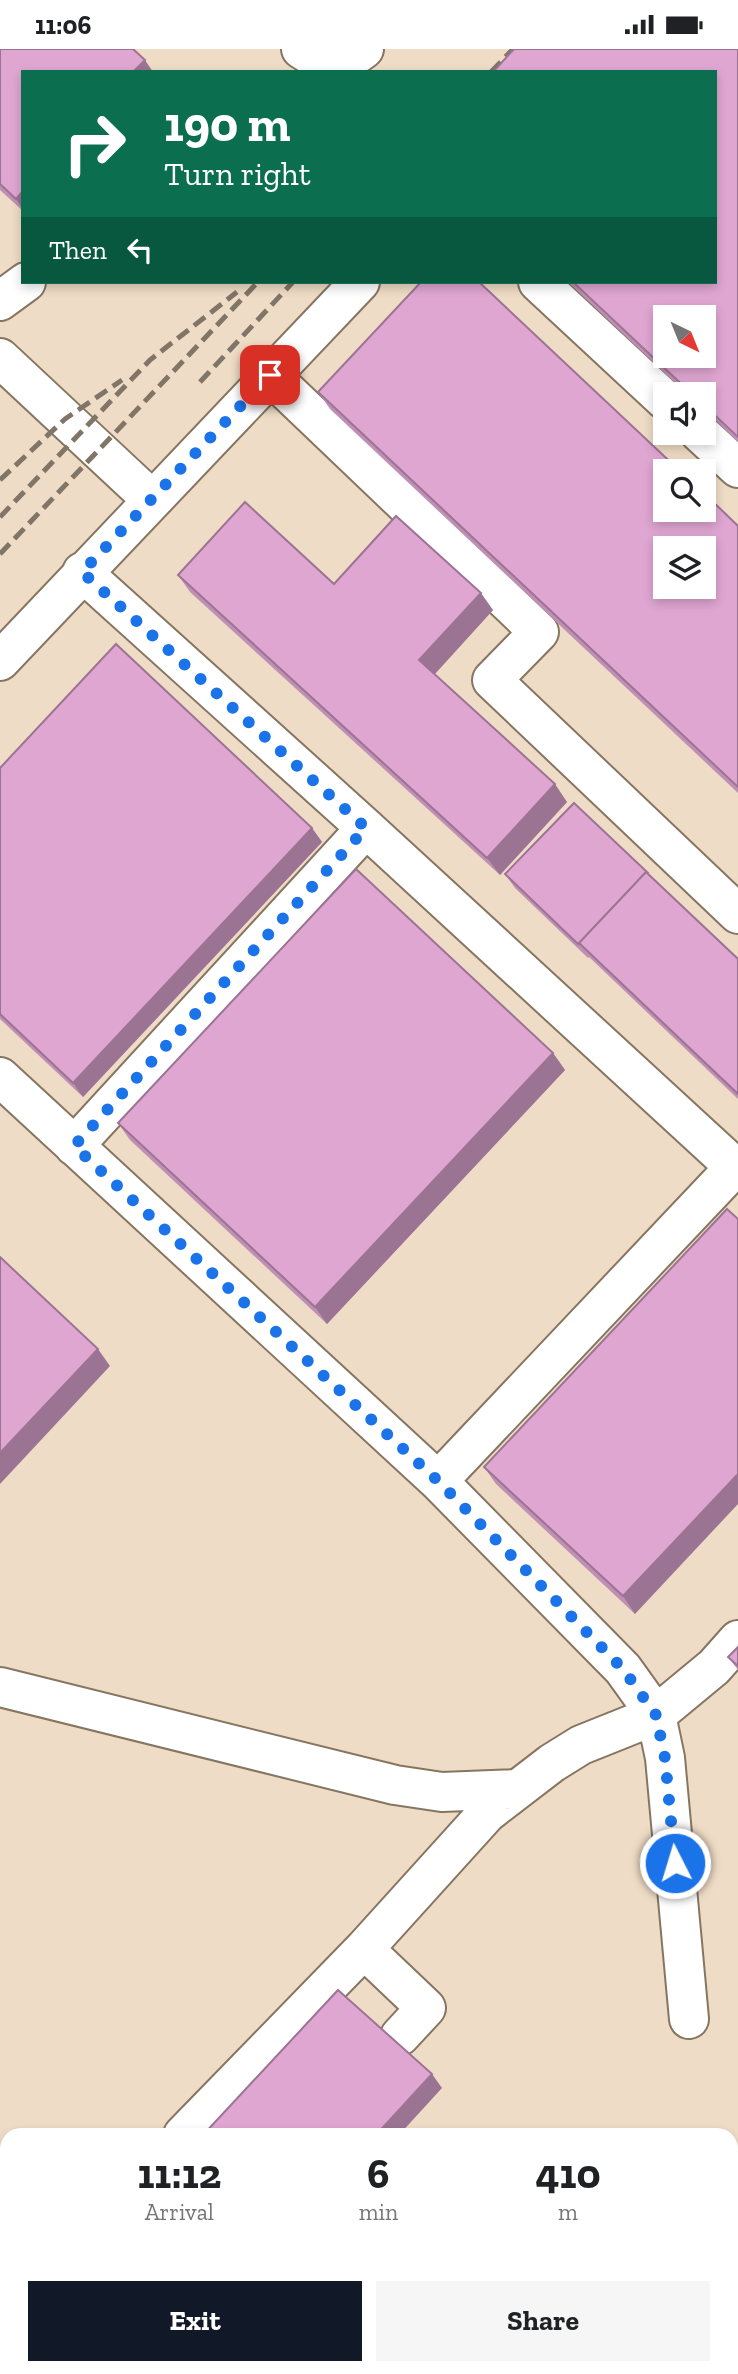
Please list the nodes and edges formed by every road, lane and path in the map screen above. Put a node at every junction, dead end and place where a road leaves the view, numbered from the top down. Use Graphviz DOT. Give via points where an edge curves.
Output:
graph roads {
  1 [pos="301,49"];
  2 [pos="343,65"];
  3 [pos="23,284"];
  4 [pos="358,284"];
  5 [pos="540,284"];
  6 [pos="0,301"];
  7 [pos="0,358"];
  8 [pos="270,375"];
  9 [pos="653,389"];
  10 [pos="713,445"];
  11 [pos="738,468"];
  12 [pos="151,499"];
  13 [pos="82,572"];
  14 [pos="0,661"];
  15 [pos="366,828"];
  16 [pos="738,913"];
  17 [pos="0,1077"];
  18 [pos="74,1146"];
  19 [pos="736,1169"];
  20 [pos="438,1481"];
  21 [pos="738,1640"];
  22 [pos="0,1687"];
  23 [pos="656,1715"];
  24 [pos="516,1789"];
  25 [pos="364,1949"];
  26 [pos="690,2019"];
  27 [pos="400,2036"];
  28 [pos="190,2128"];
  1 -- 2 [label="lane"];
  3 -- 6 [label="lane"];
  4 -- 8 [label="lane"];
  5 -- 9 [label="lane"];
  7 -- 12 [label="lane"];
  8 -- 12 [label="lane"];
  8 -- 16 [label="lane" via="539,632 492,680"];
  10 -- 11 [label="lane"];
  12 -- 13 [label="lane"];
  13 -- 14 [label="lane"];
  13 -- 15 [label="lane"];
  15 -- 18 [label="lane"];
  15 -- 19 [label="lane"];
  17 -- 18 [label="lane"];
  18 -- 20 [label="lane"];
  19 -- 20 [label="lane"];
  20 -- 23 [label="lane" via="623,1669"];
  21 -- 23 [label="lane"];
  22 -- 24 [label="lane" via="396,1784 442,1792"];
  23 -- 24 [label="lane" via="581,1745"];
  23 -- 26 [label="lane" via="665,1758"];
  24 -- 25 [label="lane" via="486,1813"];
  25 -- 27 [label="lane" via="426,2008"];
  25 -- 28 [label="lane"];
}
